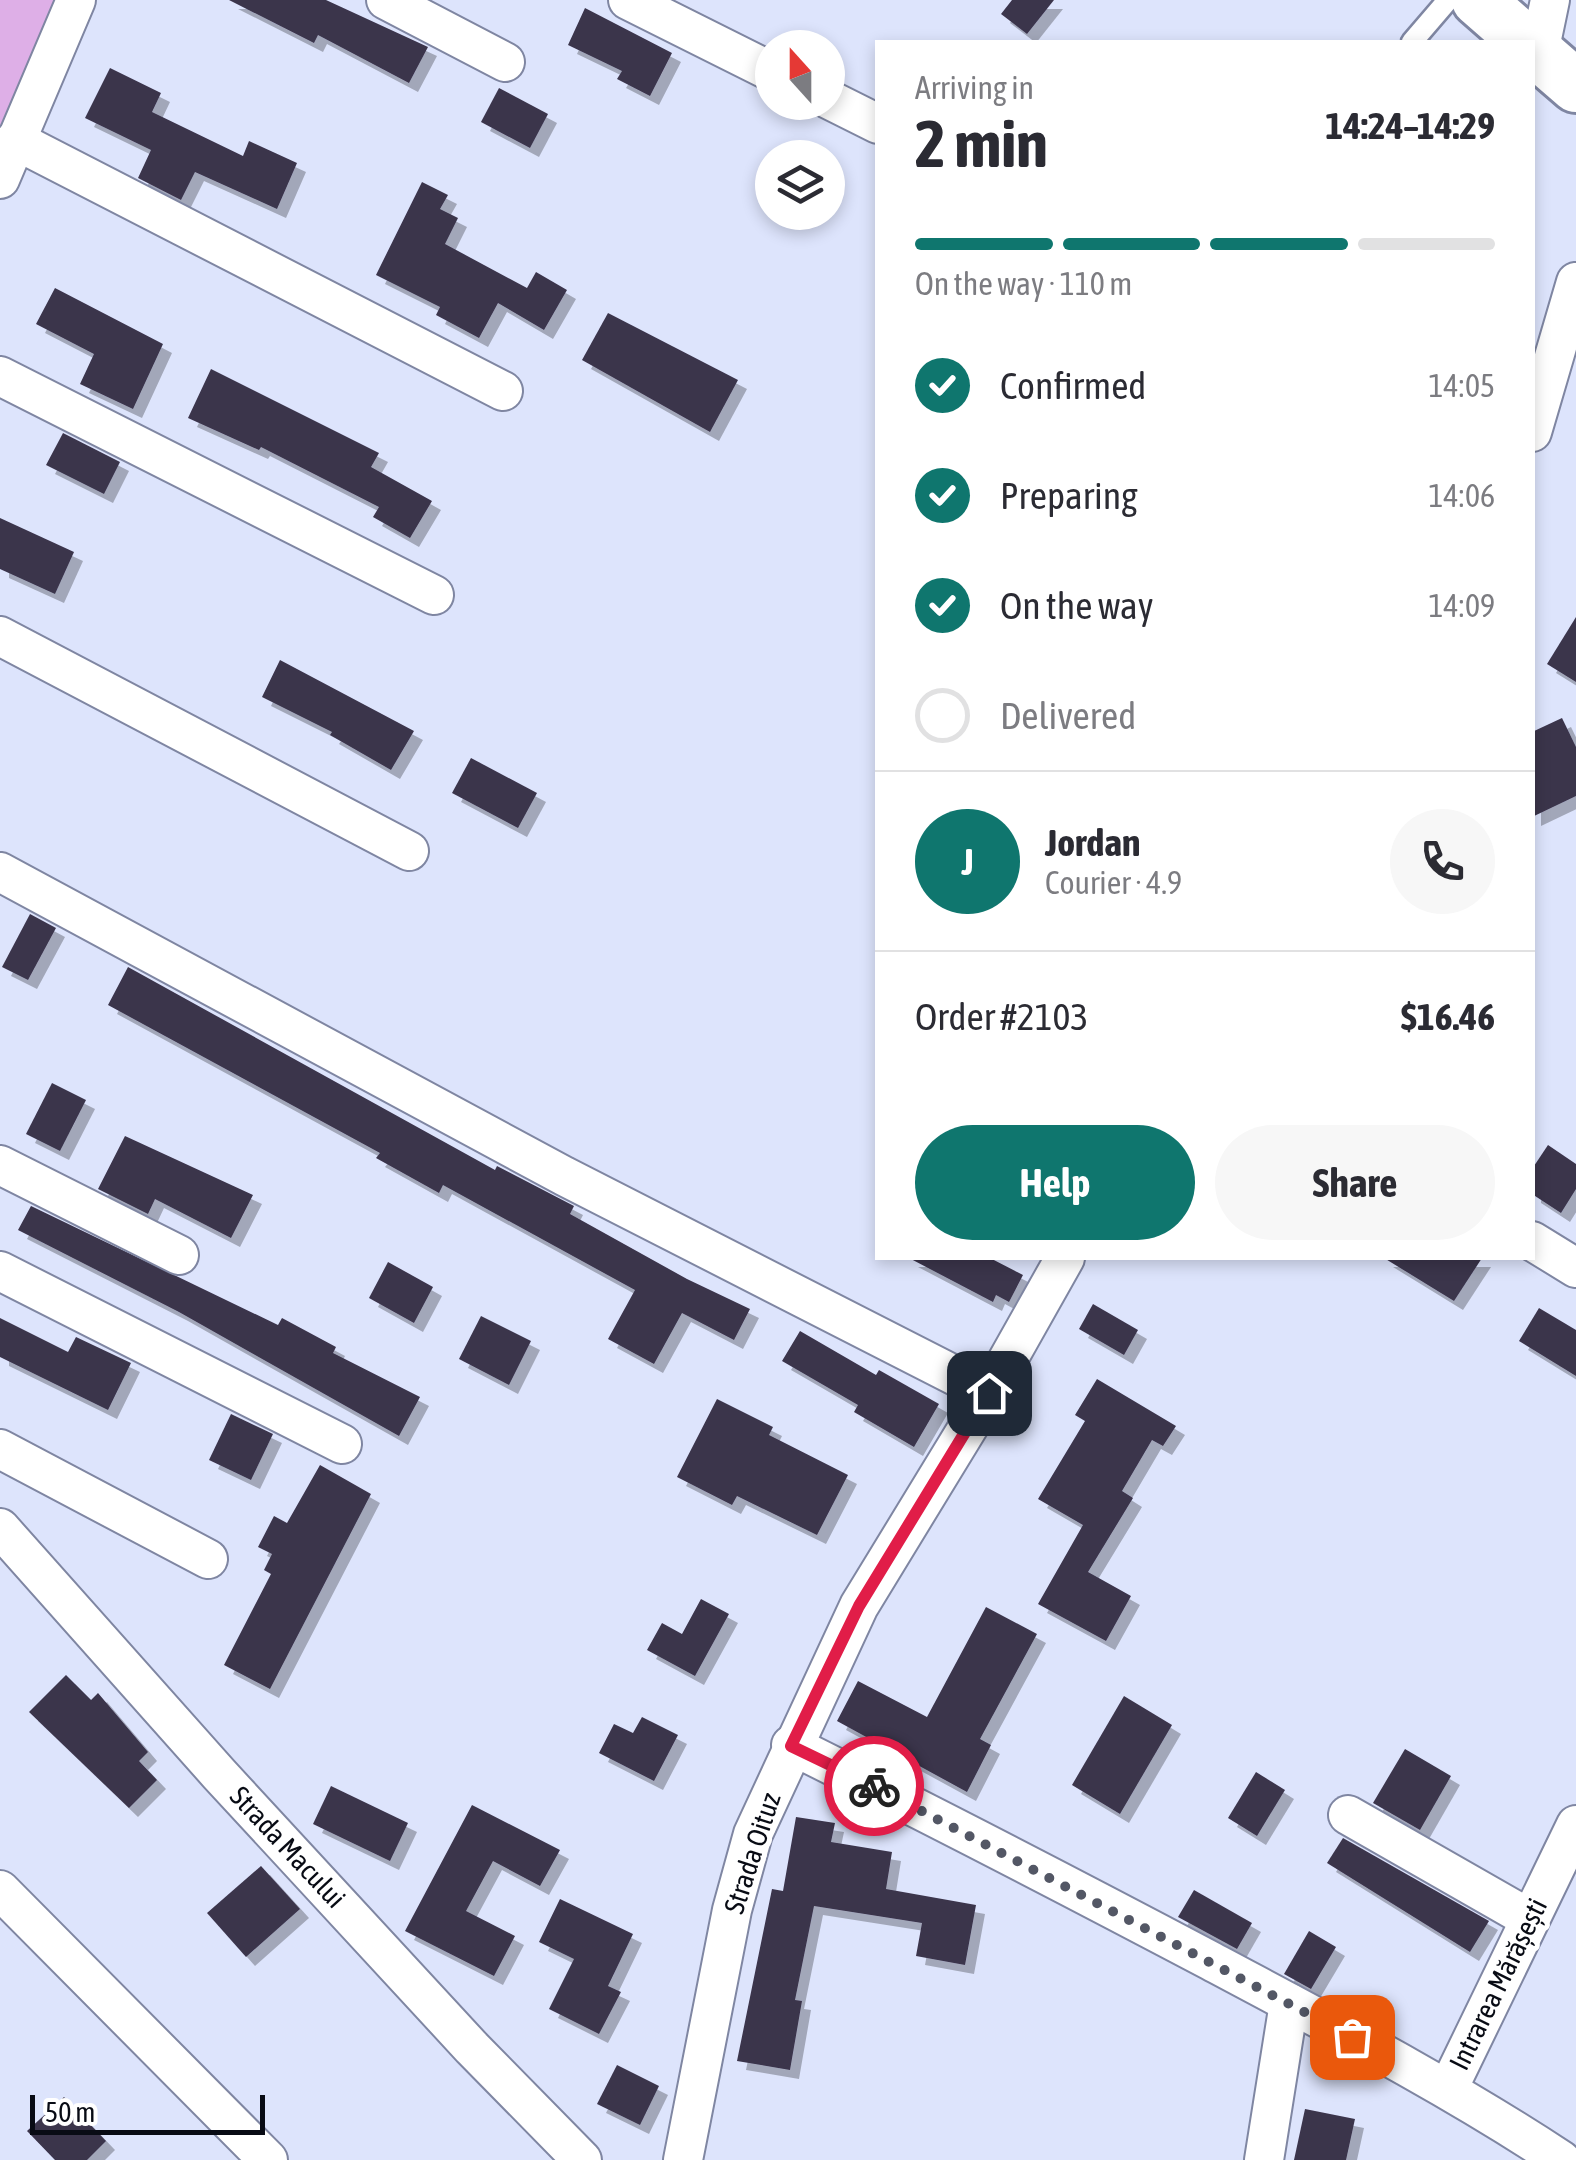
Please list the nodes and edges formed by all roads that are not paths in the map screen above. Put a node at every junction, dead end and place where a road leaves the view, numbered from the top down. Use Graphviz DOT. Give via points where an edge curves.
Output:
graph roads {
  1 [pos="76,0"];
  2 [pos="386,0"];
  3 [pos="628,0"];
  4 [pos="1448,0"];
  5 [pos="1478,0"];
  6 [pos="1550,0"];
  7 [pos="1414,40"];
  8 [pos="1524,40"];
  9 [pos="1543,57"];
  10 [pos="505,62"];
  11 [pos="755,64"];
  12 [pos="845,108"];
  13 [pos="875,122"];
  14 [pos="16,140"];
  15 [pos="0,179"];
  16 [pos="1576,282"];
  17 [pos="0,376"];
  18 [pos="504,391"];
  19 [pos="1535,415"];
  20 [pos="434,596"];
  21 [pos="0,636"];
  22 [pos="410,851"];
  23 [pos="0,872"];
  24 [pos="0,1165"];
  25 [pos="1535,1243"];
  26 [pos="178,1255"];
  27 [pos="1064,1260"];
  28 [pos="1576,1268"];
  29 [pos="0,1271"];
  30 [pos="989,1393"];
  31 [pos="342,1444"];
  32 [pos="0,1449"];
  33 [pos="0,1528"];
  34 [pos="208,1559"];
  35 [pos="791,1746"];
  36 [pos="1348,1815"];
  37 [pos="1576,1826"];
  38 [pos="0,1890"];
  39 [pos="1530,1919"];
  40 [pos="1289,2002"];
  41 [pos="1448,2089"];
  42 [pos="268,2160"];
  43 [pos="582,2160"];
  44 [pos="683,2160"];
  45 [pos="1264,2160"];
  46 [pos="1562,2160"];
  1 -- 14 [label="street"];
  2 -- 10 [label="street"];
  3 -- 11 [label="street"];
  4 -- 7 [label="lane"];
  5 -- 8 [label="main road"];
  6 -- 9 [label="street"];
  12 -- 13 [label="street"];
  14 -- 15 [label="street"];
  14 -- 18 [label="street"];
  16 -- 19 [label="street"];
  17 -- 20 [label="street"];
  21 -- 22 [label="street"];
  23 -- 30 [label="street" via="564,1176"];
  24 -- 26 [label="street"];
  25 -- 28 [label="street"];
  27 -- 30 [label="street, Strada Oituz"];
  29 -- 31 [label="street"];
  30 -- 35 [label="street, Strada Oituz" via="859,1606"];
  32 -- 34 [label="street"];
  33 -- 43 [label="street, Strada Macului" via="206,1760"];
  35 -- 40 [label="street"];
  35 -- 44 [label="street, Strada Oituz" via="753,1834 732,1910"];
  36 -- 39 [label="street"];
  37 -- 39 [label="street, Intrarea Mărășești"];
  38 -- 42 [label="street"];
  39 -- 41 [label="street, Intrarea Mărășești"];
  40 -- 41 [label="street"];
  40 -- 45 [label="street"];
  41 -- 46 [label="street"];
}
